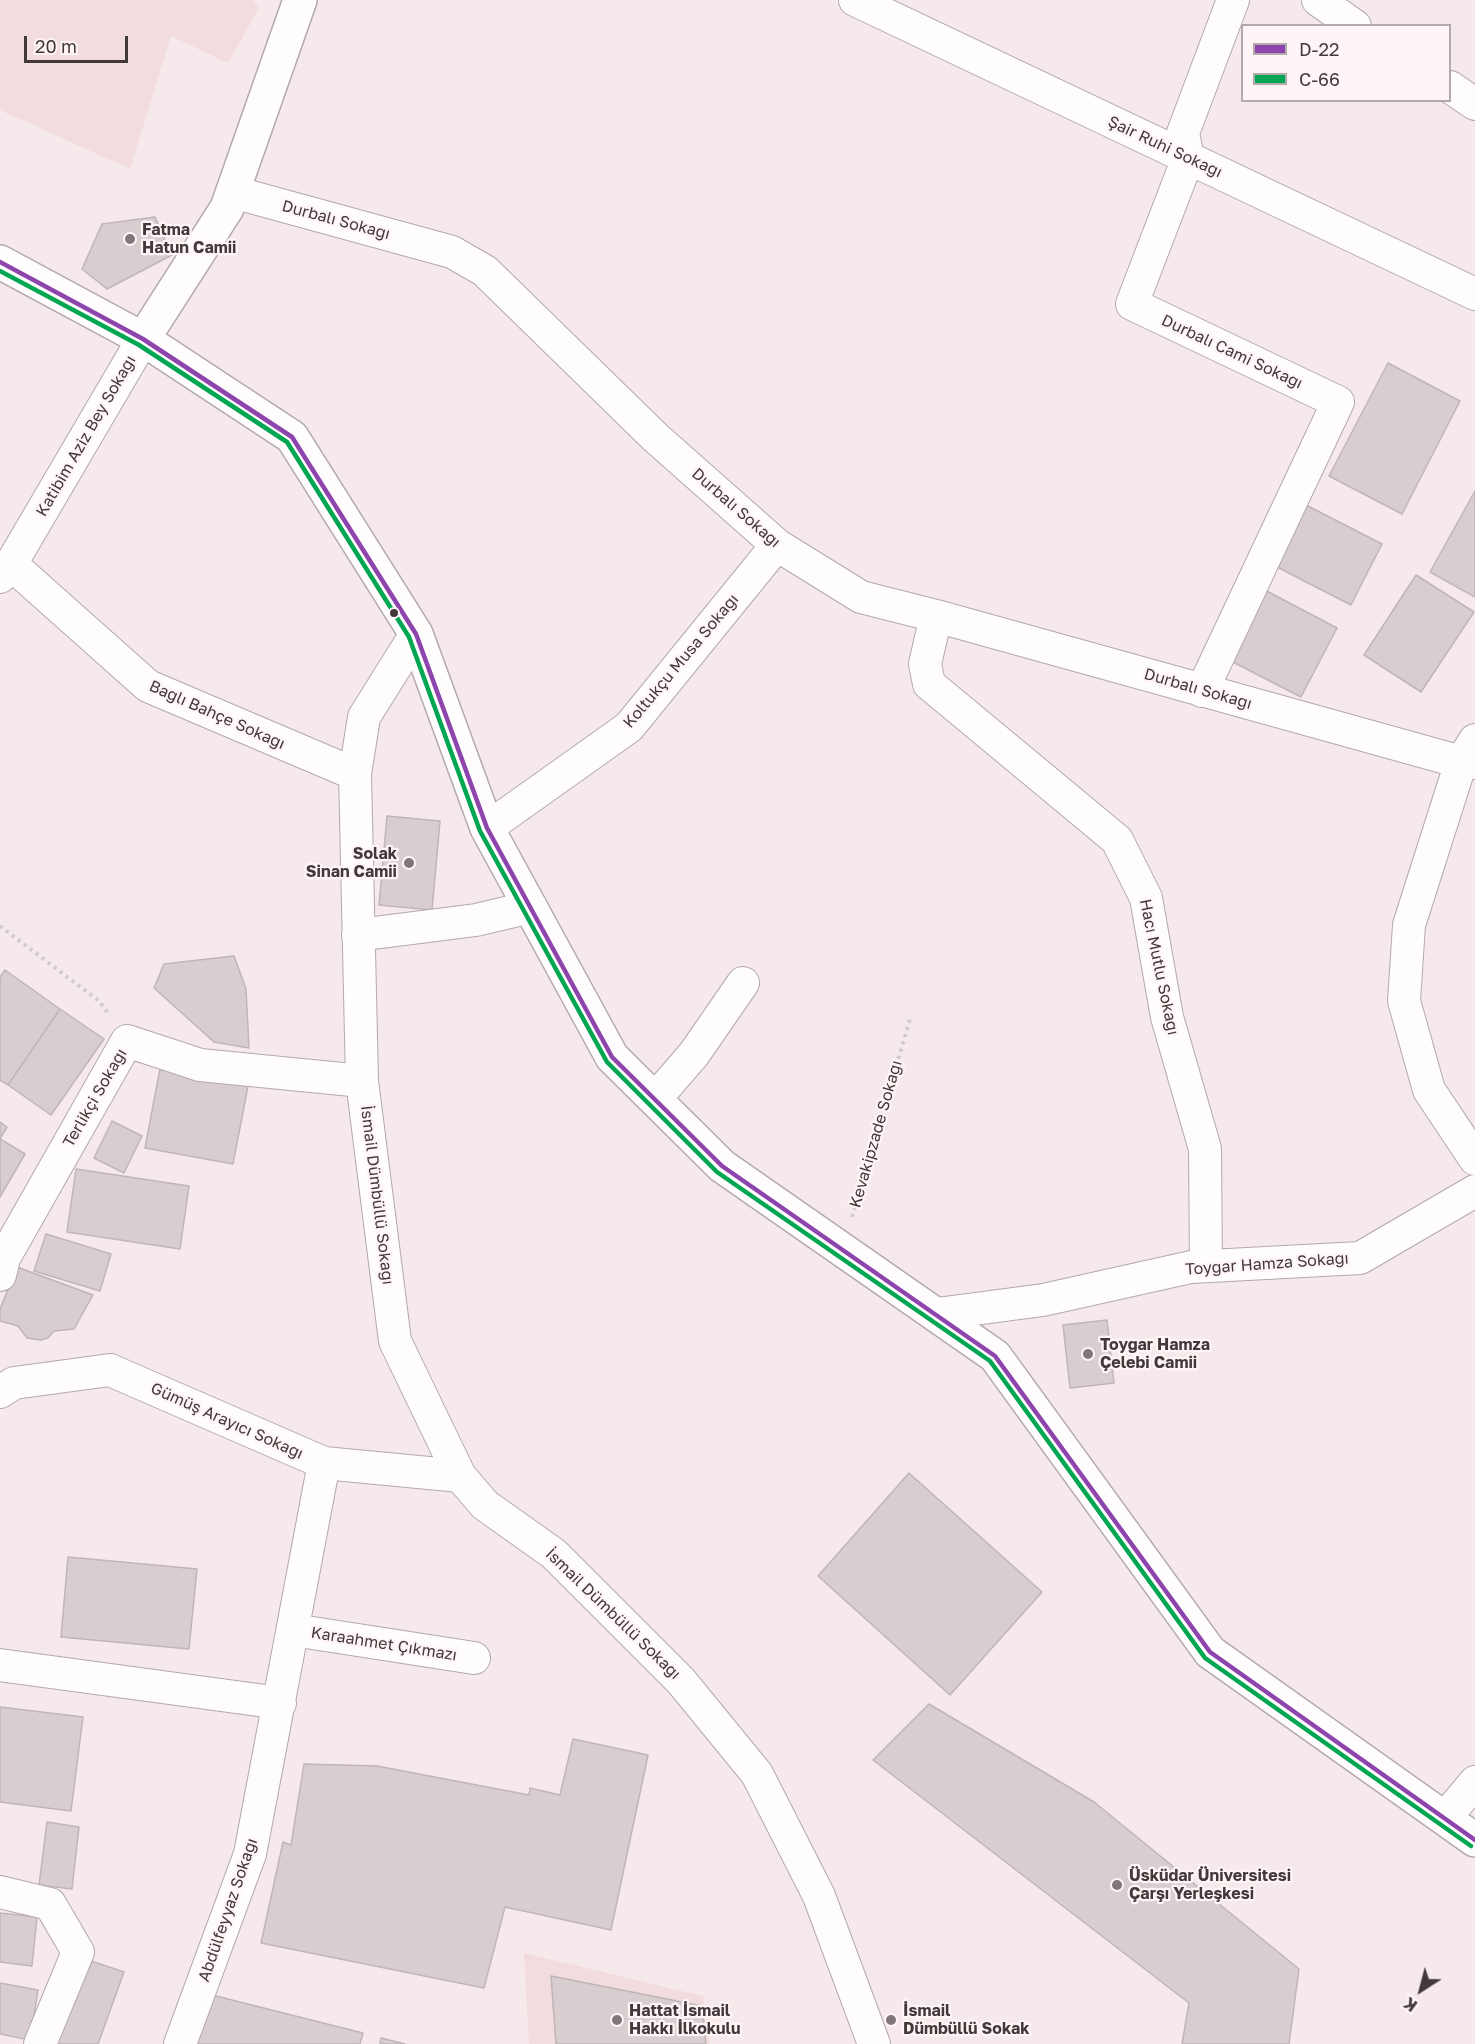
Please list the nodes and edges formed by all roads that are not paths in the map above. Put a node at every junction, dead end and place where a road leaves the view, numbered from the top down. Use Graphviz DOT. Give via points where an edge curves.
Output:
graph roads {
  1 [pos="300,0"];
  2 [pos="855,0"];
  3 [pos="1233,0"];
  4 [pos="1318,0"];
  5 [pos="1352,24"];
  6 [pos="1451,88"];
  7 [pos="1475,104"];
  8 [pos="1188,158"];
  9 [pos="233,192"];
  10 [pos="0,262"];
  11 [pos="1475,294"];
  12 [pos="143,339"];
  13 [pos="777,545"];
  14 [pos="5,570"];
  15 [pos="936,616"];
  16 [pos="416,634"];
  17 [pos="1202,690"];
  18 [pos="1470,755"];
  19 [pos="355,774"];
  20 [pos="487,828"];
  21 [pos="531,907"];
  22 [pos="358,935"];
  23 [pos="743,983"];
  24 [pos="127,1041"];
  25 [pos="362,1081"];
  26 [pos="655,1099"];
  27 [pos="1475,1159"];
  28 [pos="1475,1191"];
  29 [pos="1206,1266"];
  30 [pos="0,1275"];
  31 [pos="937,1314"];
  32 [pos="0,1392"];
  33 [pos="324,1463"];
  34 [pos="460,1476"];
  35 [pos="293,1630"];
  36 [pos="474,1658"];
  37 [pos="0,1665"];
  38 [pos="280,1703"];
  39 [pos="1475,1782"];
  40 [pos="1445,1818"];
  41 [pos="1475,1840"];
  42 [pos="0,1892"];
  43 [pos="40,2044"];
  44 [pos="180,2044"];
  45 [pos="874,2044"];
  1 -- 9 [label="street, Katibim Aziz Bey Sokağı"];
  2 -- 8 [label="street, Şair Ruhi Sokağı"];
  3 -- 8 [label="street, Durbalı Cami Sokağı" via="1183,133"];
  4 -- 5 [label="street"];
  6 -- 7 [label="street"];
  8 -- 11 [label="street, Şair Ruhi Sokağı"];
  8 -- 17 [label="street, Durbalı Cami Sokağı" via="1132,304 1338,402"];
  9 -- 12 [label="street, Katibim Aziz Bey Sokağı" via="227,208"];
  9 -- 13 [label="street, Durbalı Sokağı" via="452,252 485,271 655,437"];
  10 -- 12 [label="street"];
  12 -- 14 [label="street, Katibim Aziz Bey Sokağı"];
  12 -- 16 [label="street" via="292,437"];
  13 -- 15 [label="street, Durbalı Sokağı" via="861,597"];
  13 -- 20 [label="street, Koltukçu Musa Sokağı" via="629,727"];
  14 -- 19 [label="street, Bağlı Bahçe Sokağı" via="148,686"];
  15 -- 17 [label="street, Durbalı Sokağı"];
  15 -- 29 [label="street, Hacı Mutlu Sokağı" via="925,664 929,684 1117,840 1146,898 1167,1017 1205,1149"];
  16 -- 19 [label="street, İsmail Dümbüllü Sokağı" via="364,717"];
  16 -- 20 [label="street"];
  17 -- 18 [label="street, Durbalı Sokağı"];
  18 -- 27 [label="street" via="1409,925 1404,1001 1429,1090"];
  19 -- 22 [label="street, İsmail Dümbüllü Sokağı"];
  20 -- 21 [label="street"];
  21 -- 22 [label="street" via="476,920"];
  21 -- 26 [label="street" via="612,1057"];
  22 -- 25 [label="street, İsmail Dümbüllü Sokağı"];
  23 -- 26 [label="street" via="694,1054"];
  24 -- 25 [label="street, İsmail Dümbüllü Sokağı" via="200,1065"];
  24 -- 30 [label="street, Terlikçi Sokağı" via="4,1258"];
  25 -- 34 [label="street, İsmail Dümbüllü Sokağı" via="395,1341"];
  26 -- 31 [label="street" via="722,1166"];
  28 -- 29 [label="street, Toygar Hamza Sokağı" via="1360,1258"];
  29 -- 31 [label="street, Toygar Hamza Sokağı" via="1042,1300"];
  31 -- 40 [label="street" via="995,1356 1210,1652"];
  32 -- 33 [label="street, Gümüş Arayıcı Sokağı" via="14,1383 110,1370"];
  33 -- 34 [label="street, Gümüş Arayıcı Sokağı"];
  33 -- 35 [label="street, Abdülfeyyaz Sokağı"];
  34 -- 45 [label="street, İsmail Dümbüllü Sokağı" via="485,1505 554,1554 681,1681 757,1774 819,1896"];
  35 -- 36 [label="street, Karaahmet Çıkmazı"];
  35 -- 38 [label="street, Abdülfeyyaz Sokağı"];
  37 -- 38 [label="street"];
  38 -- 44 [label="street, Abdülfeyyaz Sokağı" via="250,1854"];
  39 -- 40 [label="street"];
  40 -- 41 [label="street"];
  42 -- 43 [label="street" via="50,1904 78,1952"];
}
